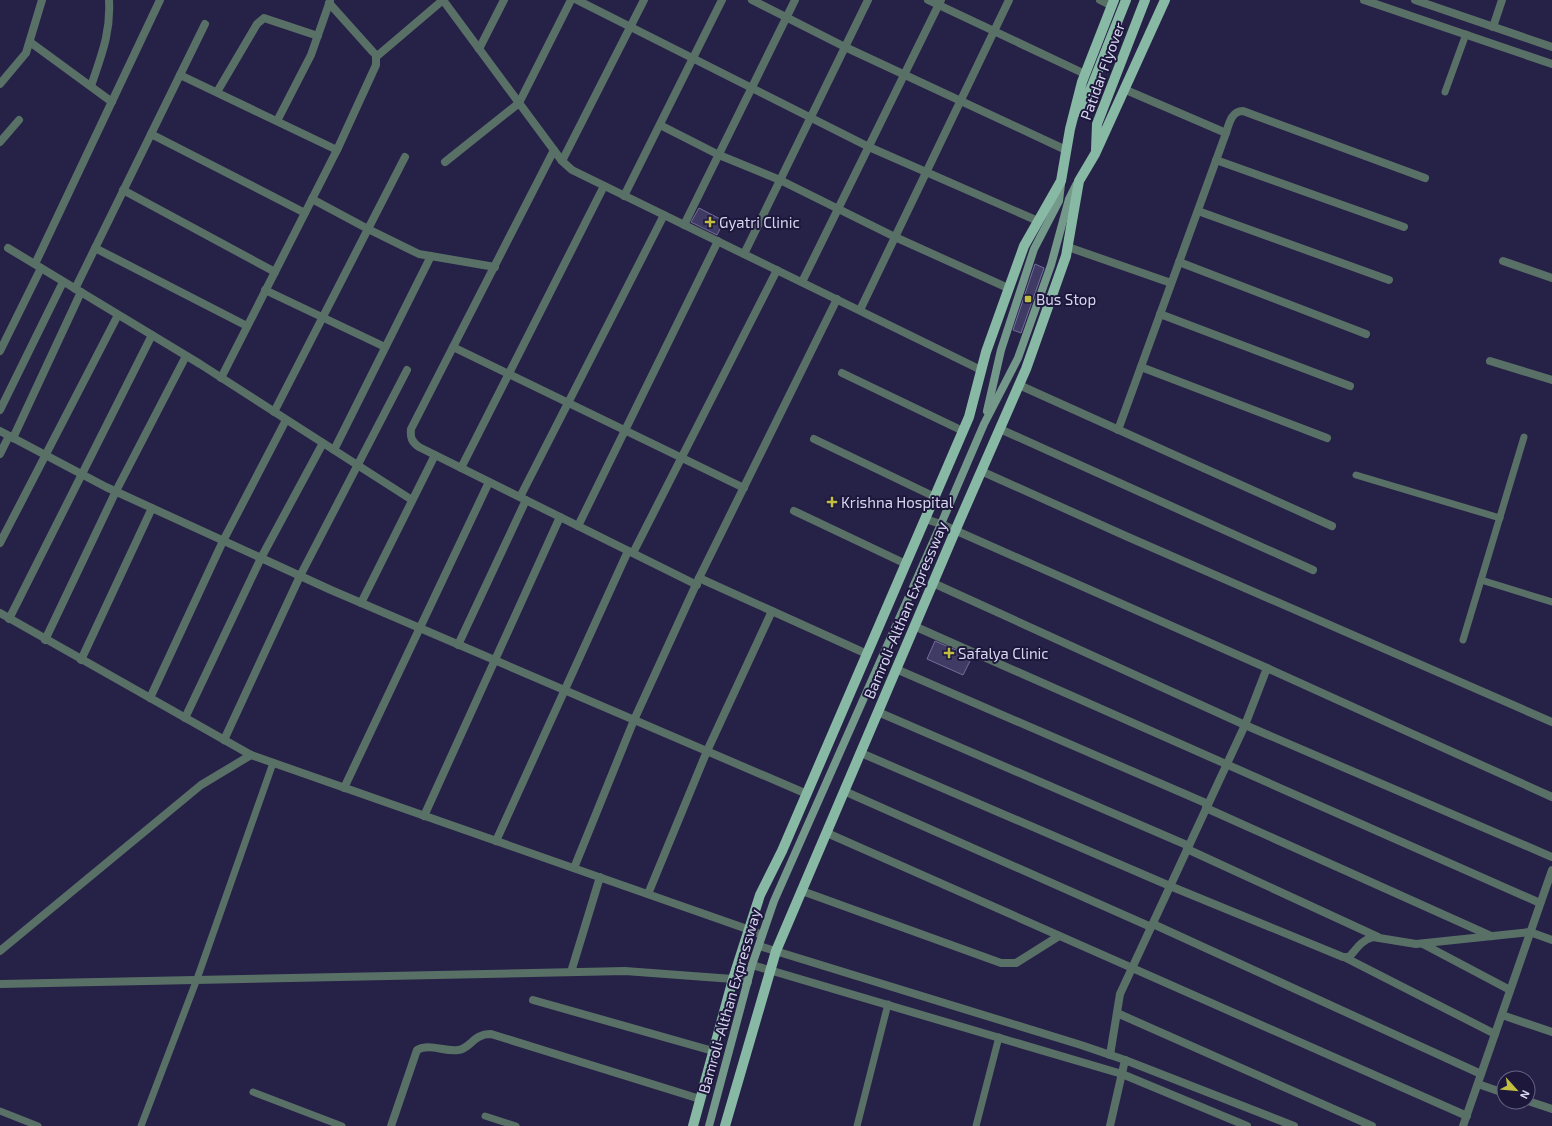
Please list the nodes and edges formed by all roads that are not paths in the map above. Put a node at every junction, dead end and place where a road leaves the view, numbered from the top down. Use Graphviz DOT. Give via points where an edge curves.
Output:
graph roads {
  1 [pos="42,0"];
  2 [pos="109,0"];
  3 [pos="160,0"];
  4 [pos="443,0"];
  5 [pos="504,0"];
  6 [pos="571,0"];
  7 [pos="577,0"];
  8 [pos="644,0"];
  9 [pos="722,0"];
  10 [pos="752,0"];
  11 [pos="794,0"];
  12 [pos="868,0"];
  13 [pos="928,0"];
  14 [pos="1010,0"];
  15 [pos="1100,0"];
  16 [pos="1126,0"];
  17 [pos="1145,0"];
  18 [pos="1165,0"];
  19 [pos="1364,0"];
  20 [pos="1415,0"];
  21 [pos="1502,0"];
  22 [pos="330,2"];
  23 [pos="940,2"];
  24 [pos="1113,3"];
  25 [pos="786,17"];
  26 [pos="205,24"];
  27 [pos="631,26"];
  28 [pos="1492,27"];
  29 [pos="994,31"];
  30 [pos="1466,34"];
  31 [pos="318,36"];
  32 [pos="30,42"];
  33 [pos="845,47"];
  34 [pos="1552,47"];
  35 [pos="479,49"];
  36 [pos="376,57"];
  37 [pos="693,58"];
  38 [pos="1552,64"];
  39 [pos="904,74"];
  40 [pos="1085,74"];
  41 [pos="180,75"];
  42 [pos="0,84"];
  43 [pos="91,86"];
  44 [pos="752,87"];
  45 [pos="1126,90"];
  46 [pos="217,92"];
  47 [pos="1445,92"];
  48 [pos="961,101"];
  49 [pos="112,102"];
  50 [pos="519,103"];
  51 [pos="811,117"];
  52 [pos="19,120"];
  53 [pos="277,121"];
  54 [pos="660,125"];
  55 [pos="1070,129"];
  56 [pos="1226,133"];
  57 [pos="151,134"];
  58 [pos="0,142"];
  59 [pos="869,147"];
  60 [pos="337,150"];
  61 [pos="554,150"];
  62 [pos="1066,150"];
  63 [pos="1096,154"];
  64 [pos="719,155"];
  65 [pos="405,156"];
  66 [pos="1216,160"];
  67 [pos="562,161"];
  68 [pos="445,162"];
  69 [pos="926,173"];
  70 [pos="1425,178"];
  71 [pos="780,180"];
  72 [pos="1061,181"];
  73 [pos="1079,181"];
  74 [pos="604,186"];
  75 [pos="123,190"];
  76 [pos="624,196"];
  77 [pos="312,199"];
  78 [pos="838,208"];
  79 [pos="1198,211"];
  80 [pos="305,213"];
  81 [pos="664,215"];
  82 [pos="1038,221"];
  83 [pos="684,225"];
  84 [pos="1404,227"];
  85 [pos="368,229"];
  86 [pos="895,237"];
  87 [pos="718,241"];
  88 [pos="1068,247"];
  89 [pos="8,248"];
  90 [pos="95,248"];
  91 [pos="744,254"];
  92 [pos="431,256"];
  93 [pos="1503,261"];
  94 [pos="1179,262"];
  95 [pos="38,266"];
  96 [pos="495,267"];
  97 [pos="777,270"];
  98 [pos="275,272"];
  99 [pos="1552,278"];
  100 [pos="1389,280"];
  101 [pos="63,282"];
  102 [pos="802,282"];
  103 [pos="1171,283"];
  104 [pos="1008,288"];
  105 [pos="78,290"];
  106 [pos="265,290"];
  107 [pos="837,299"];
  108 [pos="860,310"];
  109 [pos="1160,314"];
  110 [pos="118,315"];
  111 [pos="323,317"];
  112 [pos="247,326"];
  113 [pos="1366,334"];
  114 [pos="152,335"];
  115 [pos="385,347"];
  116 [pos="453,347"];
  117 [pos="0,351"];
  118 [pos="186,356"];
  119 [pos="1490,361"];
  120 [pos="1141,367"];
  121 [pos="407,370"];
  122 [pos="981,370"];
  123 [pos="842,373"];
  124 [pos="508,374"];
  125 [pos="221,378"];
  126 [pos="1552,380"];
  127 [pos="1019,385"];
  128 [pos="1350,386"];
  129 [pos="569,402"];
  130 [pos="0,410"];
  131 [pos="274,412"];
  132 [pos="286,420"];
  133 [pos="984,424"];
  134 [pos="1000,428"];
  135 [pos="963,430"];
  136 [pos="1118,430"];
  137 [pos="0,431"];
  138 [pos="625,431"];
  139 [pos="11,437"];
  140 [pos="1524,437"];
  141 [pos="1327,438"];
  142 [pos="814,439"];
  143 [pos="323,443"];
  144 [pos="334,450"];
  145 [pos="0,454"];
  146 [pos="45,455"];
  147 [pos="435,455"];
  148 [pos="681,458"];
  149 [pos="358,465"];
  150 [pos="461,468"];
  151 [pos="981,471"];
  152 [pos="81,474"];
  153 [pos="1356,475"];
  154 [pos="489,482"];
  155 [pos="744,488"];
  156 [pos="116,491"];
  157 [pos="935,497"];
  158 [pos="523,499"];
  159 [pos="412,500"];
  160 [pos="152,508"];
  161 [pos="794,511"];
  162 [pos="560,517"];
  163 [pos="1500,518"];
  164 [pos="925,520"];
  165 [pos="941,524"];
  166 [pos="578,526"];
  167 [pos="1332,526"];
  168 [pos="956,531"];
  169 [pos="223,541"];
  170 [pos="0,543"];
  171 [pos="631,552"];
  172 [pos="261,558"];
  173 [pos="906,564"];
  174 [pos="1313,570"];
  175 [pos="300,576"];
  176 [pos="1481,580"];
  177 [pos="698,581"];
  178 [pos="933,583"];
  179 [pos="1552,602"];
  180 [pos="361,603"];
  181 [pos="772,611"];
  182 [pos="0,613"];
  183 [pos="9,619"];
  184 [pos="914,626"];
  185 [pos="420,629"];
  186 [pos="45,640"];
  187 [pos="1463,640"];
  188 [pos="458,645"];
  189 [pos="867,654"];
  190 [pos="81,660"];
  191 [pos="494,660"];
  192 [pos="1267,668"];
  193 [pos="896,669"];
  194 [pos="564,690"];
  195 [pos="150,698"];
  196 [pos="878,712"];
  197 [pos="184,718"];
  198 [pos="634,720"];
  199 [pos="1552,722"];
  200 [pos="1245,725"];
  201 [pos="224,740"];
  202 [pos="707,751"];
  203 [pos="861,753"];
  204 [pos="251,755"];
  205 [pos="273,763"];
  206 [pos="1226,764"];
  207 [pos="344,788"];
  208 [pos="844,791"];
  209 [pos="807,794"];
  210 [pos="1552,797"];
  211 [pos="1207,806"];
  212 [pos="424,816"];
  213 [pos="827,833"];
  214 [pos="496,841"];
  215 [pos="1188,848"];
  216 [pos="1552,858"];
  217 [pos="574,868"];
  218 [pos="1552,870"];
  219 [pos="600,877"];
  220 [pos="1170,886"];
  221 [pos="802,891"];
  222 [pos="648,894"];
  223 [pos="1540,903"];
  224 [pos="1152,926"];
  225 [pos="750,930"];
  226 [pos="1530,932"];
  227 [pos="762,935"];
  228 [pos="1059,936"];
  229 [pos="1492,936"];
  230 [pos="1381,938"];
  231 [pos="1552,940"];
  232 [pos="1422,944"];
  233 [pos="759,946"];
  234 [pos="0,951"];
  235 [pos="776,951"];
  236 [pos="1346,958"];
  237 [pos="752,965"];
  238 [pos="1132,968"];
  239 [pos="771,970"];
  240 [pos="571,972"];
  241 [pos="197,979"];
  242 [pos="733,979"];
  243 [pos="748,982"];
  244 [pos="0,984"];
  245 [pos="1510,990"];
  246 [pos="533,1000"];
  247 [pos="888,1004"];
  248 [pos="1117,1013"];
  249 [pos="1502,1015"];
  250 [pos="1552,1032"];
  251 [pos="1495,1034"];
  252 [pos="999,1037"];
  253 [pos="713,1051"];
  254 [pos="1110,1055"];
  255 [pos="1124,1060"];
  256 [pos="1122,1074"];
  257 [pos="1481,1074"];
  258 [pos="1478,1084"];
  259 [pos="1496,1090"];
  260 [pos="253,1092"];
  261 [pos="700,1099"];
  262 [pos="1536,1104"];
  263 [pos="1552,1109"];
  264 [pos="0,1111"];
  265 [pos="484,1116"];
  266 [pos="1467,1116"];
  267 [pos="38,1126"];
  268 [pos="141,1126"];
  269 [pos="342,1126"];
  270 [pos="392,1126"];
  271 [pos="516,1126"];
  272 [pos="693,1126"];
  273 [pos="709,1126"];
  274 [pos="725,1126"];
  275 [pos="857,1126"];
  276 [pos="976,1126"];
  277 [pos="1110,1126"];
  278 [pos="1247,1126"];
  279 [pos="1294,1126"];
  280 [pos="1372,1126"];
  281 [pos="1463,1126"];
  1 -- 32 [label="street"];
  2 -- 43 [label="street" via="107,38"];
  3 -- 49 [label="street"];
  4 -- 35 [label="street"];
  4 -- 36 [label="street"];
  5 -- 35 [label="street"];
  6 -- 50 [label="street"];
  7 -- 27 [label="street"];
  8 -- 27 [label="street"];
  9 -- 37 [label="street"];
  10 -- 25 [label="street"];
  11 -- 25 [label="street"];
  12 -- 33 [label="street"];
  13 -- 23 [label="street"];
  14 -- 29 [label="street"];
  15 -- 24 [label="street"];
  16 -- 55 [label="main road, Patidar Flyover" via="1091,88"];
  17 -- 63 [label="main road, Patidar Flyover" via="1106,98 1096,130"];
  18 -- 45 [label="main road, Bamroli-Althan Expressway"];
  19 -- 30 [label="street"];
  20 -- 28 [label="street"];
  21 -- 28 [label="street"];
  22 -- 31 [label="street"];
  22 -- 36 [label="street"];
  23 -- 29 [label="street"];
  23 -- 39 [label="street"];
  24 -- 40 [label="main road"];
  25 -- 33 [label="street"];
  25 -- 44 [label="street"];
  26 -- 41 [label="street"];
  27 -- 37 [label="street"];
  27 -- 67 [label="street"];
  28 -- 34 [label="street"];
  29 -- 40 [label="street"];
  29 -- 48 [label="street"];
  30 -- 38 [label="street"];
  30 -- 47 [label="lane"];
  31 -- 46 [label="street" via="264,18 257,24"];
  31 -- 53 [label="street"];
  32 -- 42 [label="street" via="26,53"];
  32 -- 43 [label="street"];
  33 -- 39 [label="street"];
  33 -- 51 [label="street"];
  35 -- 50 [label="street"];
  36 -- 60 [label="street" via="375,68"];
  37 -- 44 [label="street"];
  37 -- 54 [label="street"];
  39 -- 48 [label="street"];
  39 -- 59 [label="street"];
  40 -- 55 [label="main road"];
  41 -- 46 [label="street"];
  41 -- 57 [label="street"];
  43 -- 49 [label="street"];
  44 -- 51 [label="street"];
  44 -- 64 [label="street"];
  45 -- 56 [label="street"];
  45 -- 63 [label="main road, Bamroli-Althan Expressway"];
  46 -- 53 [label="street"];
  48 -- 62 [label="street"];
  48 -- 69 [label="street"];
  49 -- 95 [label="street"];
  50 -- 61 [label="street"];
  50 -- 68 [label="street"];
  51 -- 59 [label="street"];
  51 -- 71 [label="street"];
  52 -- 58 [label="street"];
  53 -- 60 [label="street"];
  54 -- 64 [label="street"];
  54 -- 76 [label="street"];
  55 -- 62 [label="main road"];
  56 -- 66 [label="street"];
  56 -- 70 [label="street" via="1233,115 1243,111"];
  57 -- 75 [label="street"];
  57 -- 80 [label="street"];
  59 -- 69 [label="street"];
  59 -- 78 [label="street"];
  60 -- 77 [label="street"];
  61 -- 67 [label="street"];
  61 -- 96 [label="street"];
  62 -- 72 [label="main road"];
  63 -- 73 [label="main road, Bamroli-Althan Expressway"];
  64 -- 71 [label="street"];
  64 -- 83 [label="street"];
  65 -- 85 [label="street"];
  66 -- 79 [label="street"];
  66 -- 84 [label="street"];
  67 -- 74 [label="street" via="572,170"];
  69 -- 82 [label="street"];
  69 -- 86 [label="street"];
  71 -- 78 [label="street"];
  71 -- 91 [label="street"];
  72 -- 82 [label="main road"];
  72 -- 133 [label="main road" via="1059,201 1034,249 1000,350"];
  73 -- 88 [label="main road, Bamroli-Althan Expressway"];
  73 -- 133 [label="main road" via="1069,198 1051,264 1018,358"];
  74 -- 76 [label="street"];
  74 -- 124 [label="street"];
  75 -- 90 [label="street"];
  75 -- 98 [label="street"];
  76 -- 81 [label="street"];
  77 -- 80 [label="street"];
  77 -- 85 [label="street"];
  78 -- 86 [label="street"];
  78 -- 102 [label="street"];
  79 -- 94 [label="street"];
  79 -- 100 [label="street"];
  80 -- 98 [label="street"];
  81 -- 83 [label="street"];
  81 -- 129 [label="street"];
  82 -- 104 [label="main road" via="1024,246"];
  83 -- 87 [label="street"];
  85 -- 92 [label="street" via="414,251"];
  85 -- 111 [label="street"];
  86 -- 104 [label="street"];
  86 -- 108 [label="street"];
  87 -- 91 [label="street"];
  87 -- 138 [label="street"];
  88 -- 103 [label="street"];
  88 -- 127 [label="main road, Bamroli-Althan Expressway"];
  89 -- 95 [label="street"];
  90 -- 105 [label="street"];
  90 -- 112 [label="street"];
  91 -- 97 [label="street"];
  92 -- 96 [label="street"];
  92 -- 115 [label="street"];
  93 -- 99 [label="street"];
  94 -- 103 [label="street"];
  94 -- 113 [label="street"];
  95 -- 101 [label="street"];
  95 -- 117 [label="street"];
  96 -- 116 [label="street"];
  97 -- 102 [label="street"];
  97 -- 148 [label="street"];
  98 -- 106 [label="street"];
  101 -- 105 [label="street"];
  101 -- 130 [label="street"];
  102 -- 107 [label="street"];
  103 -- 109 [label="street"];
  104 -- 122 [label="main road"];
  105 -- 110 [label="street"];
  105 -- 139 [label="street"];
  106 -- 111 [label="street"];
  106 -- 112 [label="street"];
  107 -- 108 [label="street"];
  107 -- 155 [label="street"];
  108 -- 122 [label="street"];
  109 -- 120 [label="street"];
  109 -- 128 [label="street"];
  110 -- 114 [label="street"];
  110 -- 146 [label="street"];
  111 -- 115 [label="street"];
  111 -- 131 [label="street"];
  112 -- 125 [label="street"];
  114 -- 118 [label="street"];
  114 -- 152 [label="street"];
  115 -- 144 [label="street"];
  116 -- 124 [label="street"];
  116 -- 147 [label="street" via="411,429 412,442"];
  118 -- 125 [label="street"];
  118 -- 156 [label="street"];
  119 -- 126 [label="street"];
  120 -- 136 [label="street"];
  120 -- 141 [label="street"];
  121 -- 149 [label="street"];
  122 -- 135 [label="main road" via="969,417"];
  123 -- 135 [label="street"];
  124 -- 129 [label="street"];
  124 -- 150 [label="street"];
  125 -- 131 [label="street"];
  127 -- 134 [label="main road, Bamroli-Althan Expressway"];
  127 -- 136 [label="street"];
  129 -- 138 [label="street"];
  129 -- 158 [label="street"];
  131 -- 132 [label="street"];
  132 -- 143 [label="street"];
  132 -- 169 [label="street"];
  133 -- 165 [label="main road, Bamroli-Althan Expressway"];
  134 -- 151 [label="main road, Bamroli-Althan Expressway"];
  134 -- 174 [label="street"];
  135 -- 157 [label="main road"];
  136 -- 167 [label="street"];
  137 -- 139 [label="street"];
  138 -- 148 [label="street"];
  138 -- 166 [label="street"];
  139 -- 145 [label="street"];
  139 -- 146 [label="street"];
  140 -- 163 [label="lane"];
  142 -- 157 [label="street"];
  143 -- 144 [label="street"];
  143 -- 172 [label="street"];
  144 -- 149 [label="street"];
  146 -- 152 [label="street"];
  146 -- 170 [label="street"];
  147 -- 150 [label="street"];
  147 -- 159 [label="street"];
  148 -- 155 [label="street"];
  148 -- 171 [label="street"];
  149 -- 159 [label="street"];
  149 -- 175 [label="street"];
  150 -- 154 [label="street"];
  151 -- 168 [label="main road, Bamroli-Althan Expressway"];
  151 -- 199 [label="street"];
  152 -- 156 [label="street"];
  152 -- 183 [label="street"];
  153 -- 163 [label="lane"];
  154 -- 158 [label="street"];
  154 -- 185 [label="street"];
  155 -- 177 [label="street"];
  156 -- 160 [label="street"];
  156 -- 186 [label="street"];
  157 -- 164 [label="main road"];
  158 -- 162 [label="street"];
  158 -- 188 [label="street"];
  159 -- 180 [label="street"];
  160 -- 169 [label="street"];
  160 -- 190 [label="street"];
  161 -- 173 [label="street"];
  162 -- 166 [label="street"];
  162 -- 191 [label="street"];
  163 -- 176 [label="lane"];
  164 -- 165 [label="street"];
  164 -- 173 [label="main road"];
  165 -- 168 [label="street"];
  165 -- 227 [label="main road, Bamroli-Althan Expressway" via="774,901"];
  166 -- 171 [label="street"];
  168 -- 178 [label="main road, Bamroli-Althan Expressway"];
  168 -- 192 [label="street"];
  169 -- 172 [label="street"];
  169 -- 195 [label="street"];
  171 -- 177 [label="street"];
  171 -- 194 [label="street"];
  172 -- 175 [label="street"];
  172 -- 197 [label="street"];
  173 -- 189 [label="main road"];
  175 -- 180 [label="street"];
  175 -- 201 [label="street"];
  176 -- 179 [label="lane"];
  176 -- 187 [label="lane"];
  177 -- 181 [label="street"];
  177 -- 198 [label="street"];
  178 -- 184 [label="main road, Bamroli-Althan Expressway"];
  178 -- 200 [label="street"];
  180 -- 185 [label="street"];
  181 -- 189 [label="street"];
  181 -- 202 [label="street"];
  182 -- 183 [label="street"];
  183 -- 186 [label="street"];
  184 -- 193 [label="main road, Bamroli-Althan Expressway"];
  184 -- 206 [label="street"];
  185 -- 188 [label="street"];
  185 -- 207 [label="street"];
  186 -- 190 [label="street"];
  188 -- 191 [label="street"];
  189 -- 209 [label="main road"];
  190 -- 195 [label="street"];
  191 -- 194 [label="street"];
  191 -- 212 [label="street"];
  192 -- 200 [label="street"];
  192 -- 210 [label="street"];
  193 -- 196 [label="main road, Bamroli-Althan Expressway"];
  193 -- 211 [label="street"];
  194 -- 198 [label="street"];
  194 -- 214 [label="street"];
  195 -- 197 [label="street"];
  196 -- 203 [label="main road, Bamroli-Althan Expressway"];
  196 -- 215 [label="street"];
  197 -- 201 [label="street"];
  198 -- 202 [label="street"];
  198 -- 217 [label="street"];
  200 -- 206 [label="street"];
  200 -- 216 [label="street"];
  201 -- 204 [label="street"];
  202 -- 209 [label="street"];
  202 -- 222 [label="street"];
  203 -- 208 [label="main road, Bamroli-Althan Expressway"];
  203 -- 220 [label="street"];
  204 -- 205 [label="street"];
  204 -- 234 [label="street" via="201,785"];
  205 -- 207 [label="street"];
  205 -- 241 [label="lane"];
  206 -- 211 [label="street"];
  206 -- 223 [label="street"];
  207 -- 212 [label="street"];
  208 -- 213 [label="main road, Bamroli-Althan Expressway"];
  208 -- 224 [label="street"];
  209 -- 225 [label="main road" via="760,895"];
  211 -- 215 [label="street"];
  211 -- 229 [label="street"];
  212 -- 214 [label="street"];
  213 -- 221 [label="main road, Bamroli-Althan Expressway"];
  213 -- 228 [label="street"];
  214 -- 217 [label="street"];
  215 -- 220 [label="street"];
  215 -- 230 [label="street"];
  217 -- 219 [label="street"];
  218 -- 223 [label="street"];
  219 -- 222 [label="street"];
  219 -- 240 [label="street"];
  220 -- 224 [label="street"];
  220 -- 236 [label="street"];
  221 -- 228 [label="street" via="1001,963 1016,963"];
  221 -- 235 [label="main road, Bamroli-Althan Expressway"];
  222 -- 225 [label="street"];
  223 -- 226 [label="street"];
  224 -- 238 [label="street"];
  224 -- 257 [label="street"];
  225 -- 227 [label="street"];
  225 -- 242 [label="main road"];
  226 -- 229 [label="street"];
  226 -- 231 [label="street"];
  226 -- 245 [label="street"];
  227 -- 233 [label="main road, Bamroli-Althan Expressway"];
  228 -- 238 [label="street"];
  229 -- 232 [label="street"];
  230 -- 232 [label="street"];
  230 -- 236 [label="street" via="1366,939"];
  232 -- 245 [label="street"];
  233 -- 235 [label="street"];
  233 -- 237 [label="main road, Bamroli-Althan Expressway"];
  235 -- 239 [label="main road, Bamroli-Althan Expressway"];
  235 -- 254 [label="street"];
  236 -- 251 [label="street"];
  237 -- 239 [label="street"];
  237 -- 243 [label="main road, Bamroli-Althan Expressway"];
  238 -- 248 [label="street" via="1120,994"];
  238 -- 266 [label="street"];
  239 -- 247 [label="street"];
  239 -- 274 [label="main road, Bamroli-Althan Expressway"];
  240 -- 241 [label="street"];
  240 -- 242 [label="street" via="625,971"];
  241 -- 244 [label="street"];
  241 -- 268 [label="lane"];
  242 -- 243 [label="street"];
  242 -- 253 [label="main road"];
  243 -- 273 [label="main road, Bamroli-Althan Expressway"];
  245 -- 249 [label="street"];
  246 -- 253 [label="street"];
  247 -- 252 [label="street"];
  247 -- 275 [label="lane"];
  248 -- 254 [label="street"];
  248 -- 280 [label="street"];
  249 -- 250 [label="street"];
  249 -- 251 [label="street"];
  251 -- 257 [label="street"];
  252 -- 256 [label="street"];
  252 -- 276 [label="lane"];
  253 -- 261 [label="main road"];
  254 -- 255 [label="street"];
  255 -- 256 [label="street"];
  255 -- 279 [label="street"];
  256 -- 277 [label="street"];
  256 -- 278 [label="street"];
  257 -- 258 [label="street"];
  258 -- 259 [label="street"];
  258 -- 266 [label="street"];
  260 -- 269 [label="lane"];
  261 -- 270 [label="street" via="491,1034 483,1034 459,1050 426,1047 417,1050"];
  261 -- 272 [label="main road"];
  262 -- 263 [label="street"];
  264 -- 267 [label="lane"];
  265 -- 271 [label="lane"];
  266 -- 281 [label="street"];
}
